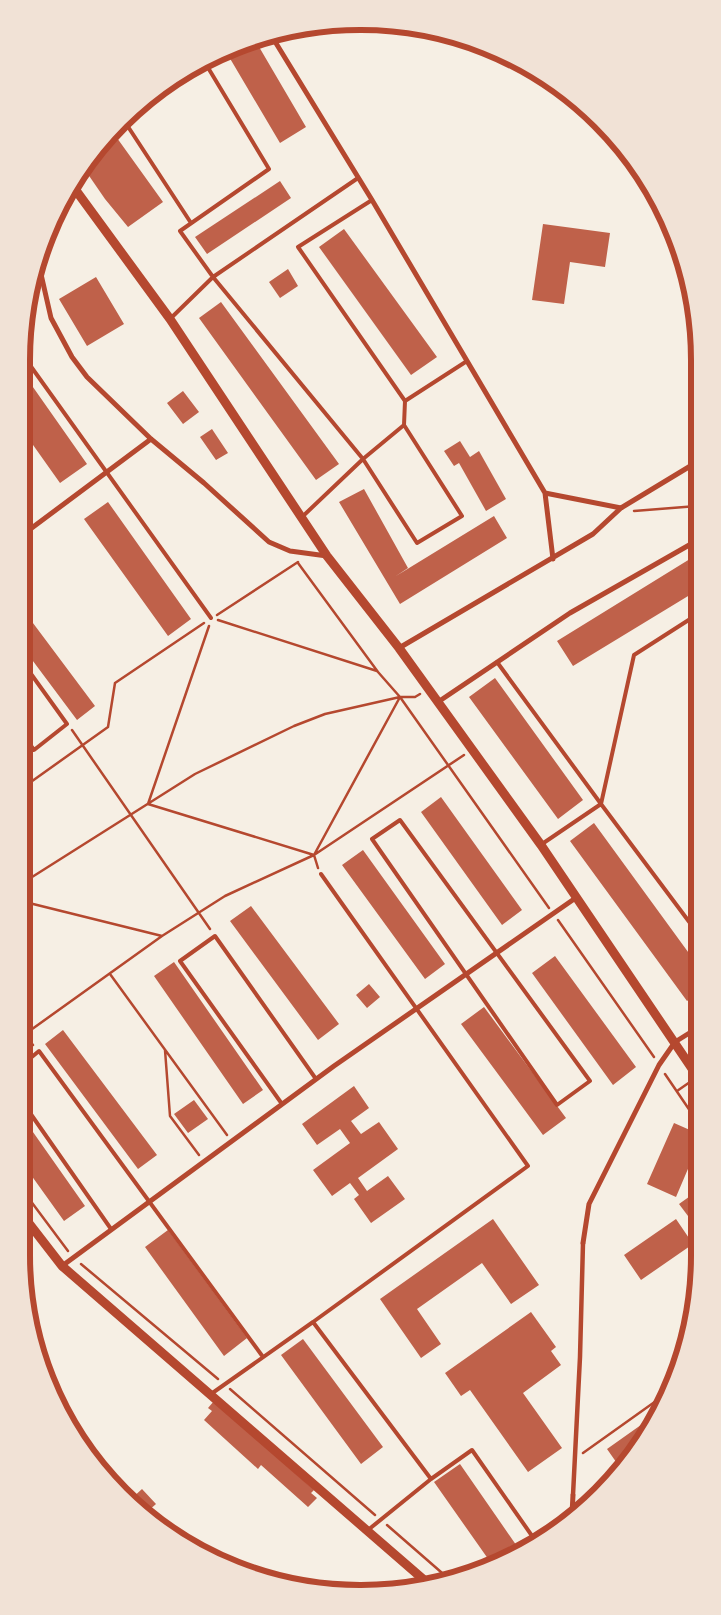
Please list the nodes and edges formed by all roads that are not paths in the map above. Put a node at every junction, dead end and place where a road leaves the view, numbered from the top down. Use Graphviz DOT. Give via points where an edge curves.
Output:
graph roads {
  1 [pos="275,41"];
  2 [pos="208,67"];
  3 [pos="128,126"];
  4 [pos="358,178"];
  5 [pos="77,191"];
  6 [pos="372,200"];
  7 [pos="191,223"];
  8 [pos="41,275"];
  9 [pos="212,277"];
  10 [pos="170,319"];
  11 [pos="467,361"];
  12 [pos="30,365"];
  13 [pos="405,401"];
  14 [pos="404,425"];
  15 [pos="151,439"];
  16 [pos="363,459"];
  17 [pos="691,466"];
  18 [pos="107,472"];
  19 [pos="545,493"];
  20 [pos="621,508"];
  21 [pos="302,517"];
  22 [pos="30,529"];
  23 [pos="691,544"];
  24 [pos="327,556"];
  25 [pos="553,559"];
  26 [pos="211,618"];
  27 [pos="691,618"];
  28 [pos="399,648"];
  29 [pos="497,662"];
  30 [pos="30,673"];
  31 [pos="438,702"];
  32 [pos="30,744"];
  33 [pos="601,804"];
  34 [pos="541,845"];
  35 [pos="321,874"];
  36 [pos="577,896"];
  37 [pos="691,924"];
  38 [pos="496,952"];
  39 [pos="466,974"];
  40 [pos="415,1009"];
  41 [pos="691,1032"];
  42 [pos="675,1042"];
  43 [pos="30,1058"];
  44 [pos="691,1067"];
  45 [pos="316,1079"];
  46 [pos="282,1104"];
  47 [pos="30,1113"];
  48 [pos="149,1202"];
  49 [pos="30,1225"];
  50 [pos="111,1229"];
  51 [pos="583,1243"];
  52 [pos="62,1266"];
  53 [pos="313,1322"];
  54 [pos="263,1357"];
  55 [pos="210,1394"];
  56 [pos="430,1479"];
  57 [pos="573,1495"];
  58 [pos="572,1508"];
  59 [pos="368,1530"];
  60 [pos="533,1537"];
  61 [pos="423,1579"];
  1 -- 4 [label="street"];
  2 -- 7 [label="lane" via="269,169"];
  3 -- 7 [label="lane"];
  4 -- 6 [label="street"];
  4 -- 9 [label="lane"];
  5 -- 10 [label="street"];
  6 -- 11 [label="street"];
  6 -- 13 [label="lane" via="298,247"];
  7 -- 9 [label="lane" via="180,232"];
  8 -- 15 [label="street" via="51,318 72,356 87,377"];
  9 -- 10 [label="lane"];
  9 -- 16 [label="lane"];
  10 -- 21 [label="street"];
  11 -- 13 [label="lane"];
  11 -- 19 [label="street"];
  12 -- 18 [label="lane"];
  13 -- 14 [label="lane"];
  14 -- 16 [label="lane"];
  14 -- 16 [label="lane" via="462,516 417,543"];
  15 -- 18 [label="street"];
  15 -- 24 [label="street" via="269,542 290,552"];
  16 -- 21 [label="lane"];
  17 -- 20 [label="street"];
  18 -- 22 [label="street"];
  18 -- 26 [label="lane"];
  19 -- 20 [label="street"];
  19 -- 25 [label="street"];
  20 -- 25 [label="street" via="593,534"];
  21 -- 24 [label="street"];
  23 -- 29 [label="street" via="570,613"];
  24 -- 28 [label="street"];
  25 -- 28 [label="street"];
  27 -- 33 [label="lane" via="634,655"];
  28 -- 31 [label="street"];
  29 -- 31 [label="street"];
  29 -- 33 [label="lane"];
  30 -- 32 [label="lane" via="67,724 34,750"];
  31 -- 34 [label="street"];
  33 -- 34 [label="lane"];
  33 -- 37 [label="lane"];
  34 -- 36 [label="street"];
  35 -- 40 [label="lane"];
  36 -- 38 [label="street"];
  36 -- 42 [label="street"];
  38 -- 39 [label="street"];
  38 -- 39 [label="lane" via="590,1081 556,1105"];
  38 -- 39 [label="lane" via="400,820 372,839"];
  39 -- 40 [label="street"];
  40 -- 45 [label="street"];
  40 -- 53 [label="lane" via="528,1166"];
  41 -- 42 [label="street"];
  42 -- 44 [label="street"];
  42 -- 51 [label="street" via="659,1065 588,1204"];
  43 -- 48 [label="lane" via="38,1051"];
  45 -- 46 [label="street"];
  45 -- 46 [label="lane" via="215,936 180,960"];
  46 -- 48 [label="street"];
  47 -- 50 [label="lane"];
  48 -- 50 [label="street"];
  48 -- 54 [label="lane"];
  49 -- 52 [label="street"];
  50 -- 52 [label="street"];
  51 -- 57 [label="street"];
  52 -- 55 [label="street"];
  53 -- 54 [label="lane"];
  53 -- 56 [label="lane"];
  54 -- 55 [label="lane"];
  55 -- 59 [label="street"];
  56 -- 59 [label="lane"];
  56 -- 60 [label="lane" via="472,1450"];
  57 -- 58 [label="street"];
  59 -- 61 [label="street"];
}
